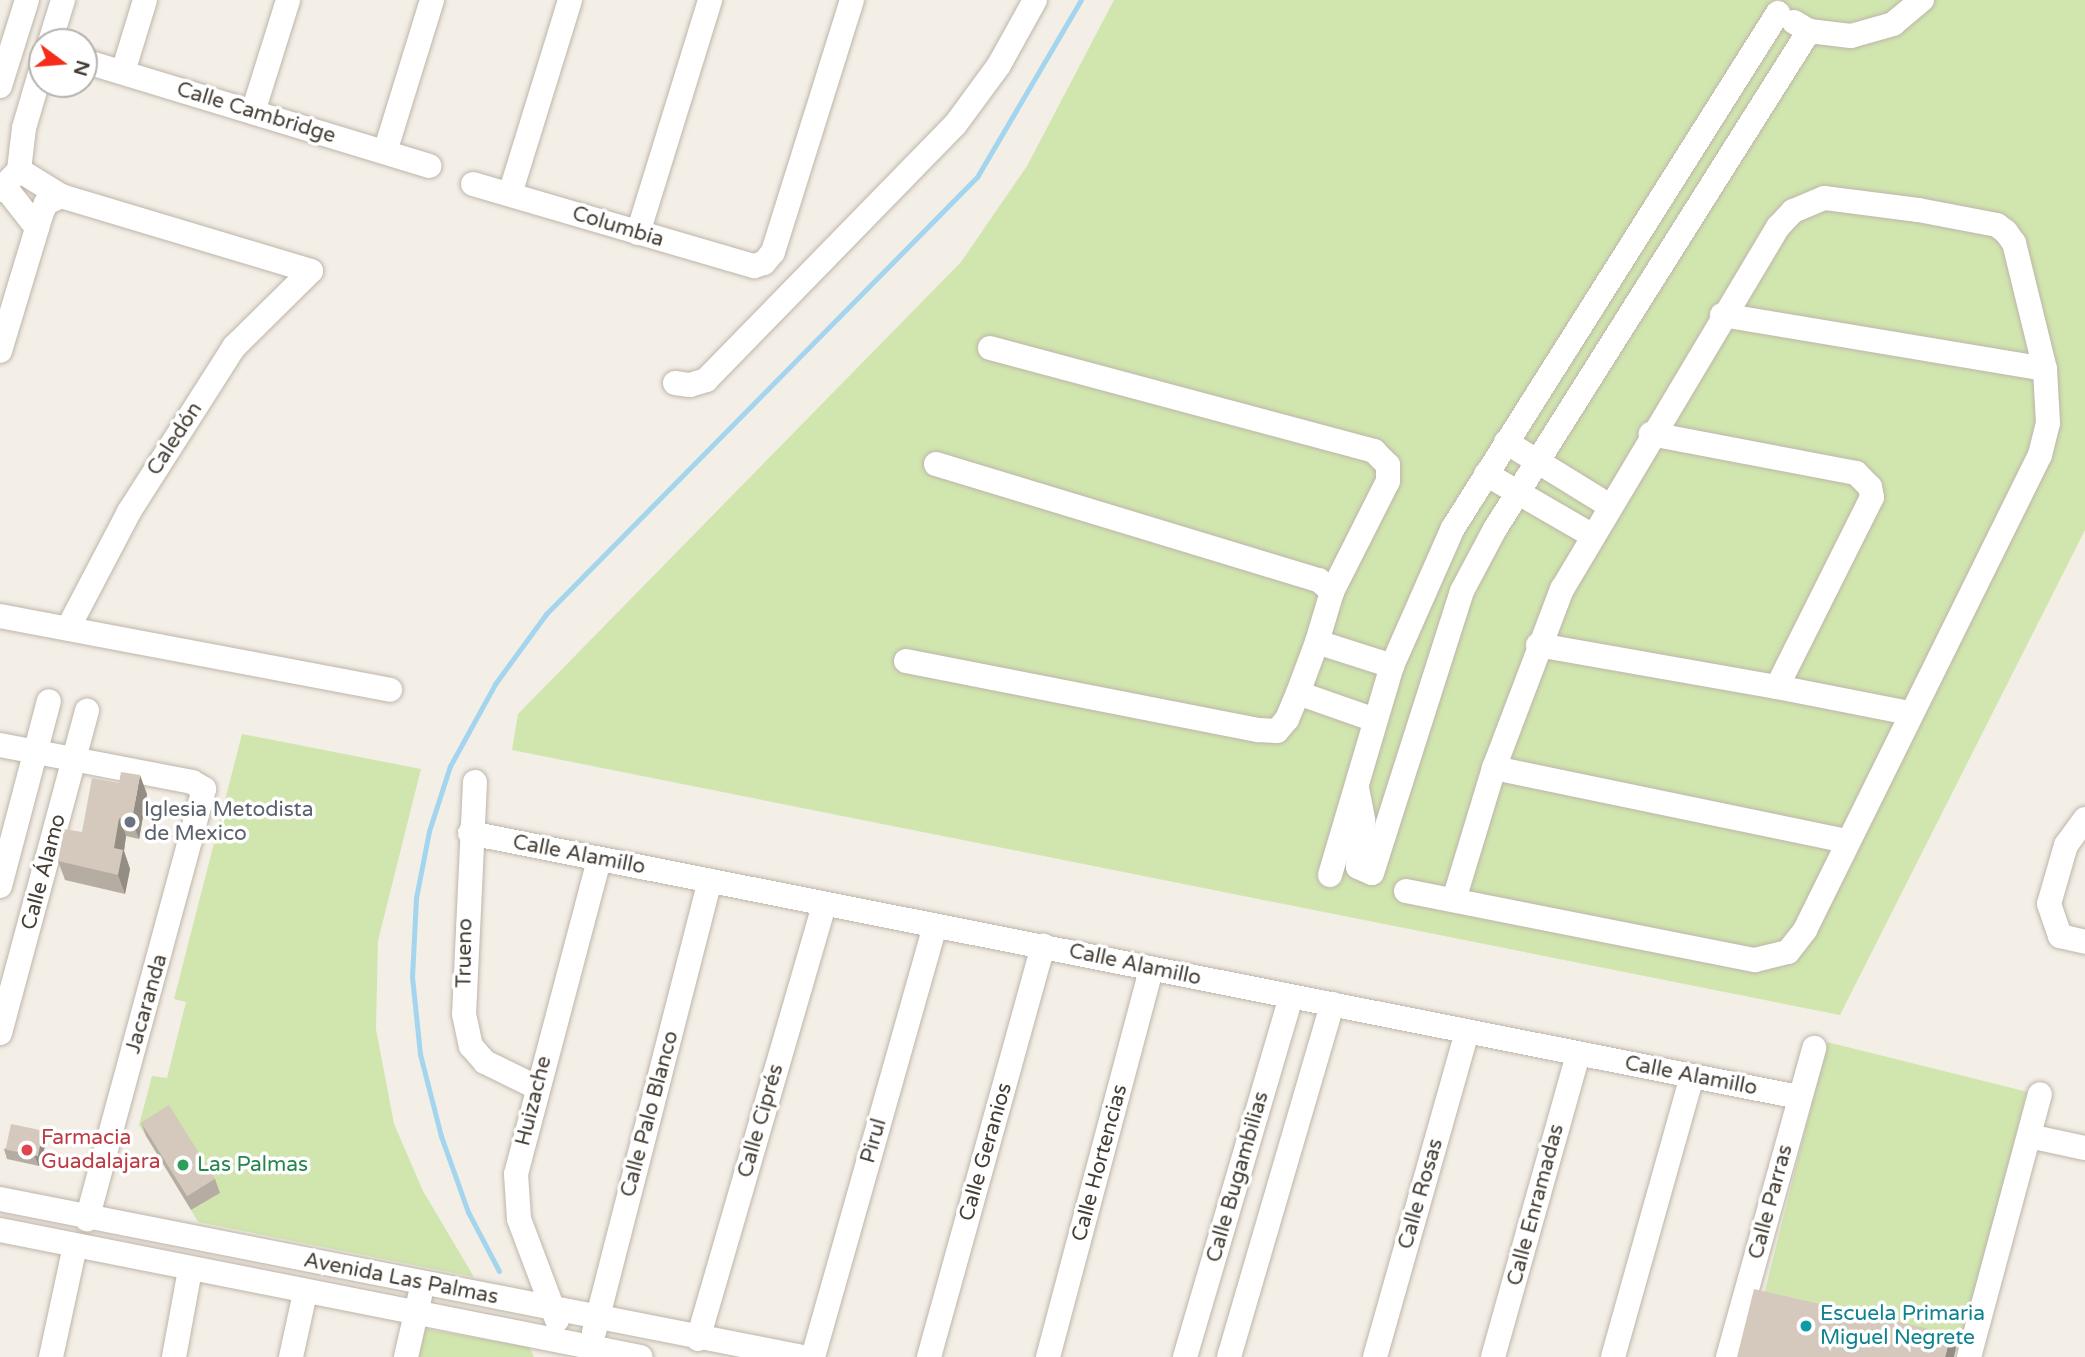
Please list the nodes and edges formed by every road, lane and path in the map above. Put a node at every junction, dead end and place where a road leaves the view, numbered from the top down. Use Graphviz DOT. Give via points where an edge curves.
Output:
graph roads {
  1 [pos="27,0"];
  2 [pos="63,0"];
  3 [pos="145,0"];
  4 [pos="288,0"];
  5 [pos="432,0"];
  6 [pos="570,0"];
  7 [pos="710,0"];
  8 [pos="852,0"];
  9 [pos="1035,0"];
  10 [pos="1922,0"];
  11 [pos="1772,6"];
  12 [pos="54,28"];
  13 [pos="1809,30"];
  14 [pos="98,65"];
  15 [pos="123,72"];
  16 [pos="0,86"];
  17 [pos="33,98"];
  18 [pos="253,112"];
  19 [pos="385,152"];
  20 [pos="429,166"];
  21 [pos="8,182"];
  22 [pos="473,184"];
  23 [pos="510,194"];
  24 [pos="53,199"];
  25 [pos="37,228"];
  26 [pos="638,233"];
  27 [pos="1722,315"];
  28 [pos="990,348"];
  29 [pos="0,351"];
  30 [pos="2045,369"];
  31 [pos="675,383"];
  32 [pos="1651,434"];
  33 [pos="1506,442"];
  34 [pos="1537,462"];
  35 [pos="936,464"];
  36 [pos="1486,474"];
  37 [pos="1518,492"];
  38 [pos="1610,506"];
  39 [pos="1593,536"];
  40 [pos="1332,592"];
  41 [pos="0,616"];
  42 [pos="68,628"];
  43 [pos="1317,642"];
  44 [pos="1538,645"];
  45 [pos="906,661"];
  46 [pos="1392,666"];
  47 [pos="1777,687"];
  48 [pos="390,690"];
  49 [pos="1298,693"];
  50 [pos="49,701"];
  51 [pos="88,711"];
  52 [pos="1910,713"];
  53 [pos="1375,720"];
  54 [pos="0,746"];
  55 [pos="36,753"];
  56 [pos="74,761"];
  57 [pos="1494,768"];
  58 [pos="475,782"];
  59 [pos="1357,788"];
  60 [pos="2085,819"];
  61 [pos="470,833"];
  62 [pos="1847,841"];
  63 [pos="599,859"];
  64 [pos="1330,875"];
  65 [pos="710,881"];
  66 [pos="0,886"];
  67 [pos="1406,891"];
  68 [pos="1454,900"];
  69 [pos="824,904"];
  70 [pos="935,926"];
  71 [pos="2085,942"];
  72 [pos="1043,946"];
  73 [pos="1152,970"];
  74 [pos="6,990"];
  75 [pos="1291,997"];
  76 [pos="1332,1004"];
  77 [pos="0,1032"];
  78 [pos="1467,1032"];
  79 [pos="1814,1048"];
  80 [pos="1578,1054"];
  81 [pos="1692,1076"];
  82 [pos="536,1087"];
  83 [pos="2040,1094"];
  84 [pos="1799,1097"];
  85 [pos="2029,1136"];
  86 [pos="2085,1148"];
  87 [pos="0,1199"];
  88 [pos="87,1219"];
  89 [pos="0,1230"];
  90 [pos="75,1246"];
  91 [pos="190,1270"];
  92 [pos="422,1283"];
  93 [pos="305,1293"];
  94 [pos="554,1309"];
  95 [pos="416,1313"];
  96 [pos="597,1317"];
  97 [pos="698,1339"];
  98 [pos="562,1341"];
  99 [pos="590,1347"];
  100 [pos="51,1357"];
  101 [pos="174,1357"];
  102 [pos="291,1357"];
  103 [pos="406,1357"];
  104 [pos="641,1357"];
  105 [pos="802,1357"];
  106 [pos="813,1357"];
  107 [pos="929,1357"];
  108 [pos="1048,1357"];
  109 [pos="1185,1357"];
  110 [pos="1229,1357"];
  111 [pos="1375,1357"];
  112 [pos="1493,1357"];
  113 [pos="1613,1357"];
  114 [pos="1728,1357"];
  115 [pos="1969,1357"];
  1 -- 16 [label="street"];
  2 -- 12 [label="street"];
  3 -- 15 [label="street"];
  4 -- 18 [label="street"];
  5 -- 19 [label="street"];
  6 -- 23 [label="street"];
  7 -- 26 [label="street"];
  8 -- 26 [label="street, Columbia" via="773,252 764,264 754,266"];
  9 -- 31 [label="street" via="999,65 955,125 706,380"];
  10 -- 13 [label="street" via="1893,24 1851,36"];
  11 -- 13 [label="street"];
  11 -- 33 [label="street"];
  13 -- 34 [label="street"];
  14 -- 15 [label="street, Calle Cambridge"];
  15 -- 18 [label="street, Calle Cambridge"];
  17 -- 21 [label="street"];
  18 -- 19 [label="street, Calle Cambridge"];
  19 -- 20 [label="street, Calle Cambridge"];
  21 -- 24 [label="street"];
  21 -- 25 [label="street"];
  22 -- 23 [label="street, Columbia"];
  23 -- 26 [label="street, Columbia"];
  24 -- 25 [label="street"];
  24 -- 42 [label="street, Caledón" via="310,271 234,347 129,512"];
  25 -- 29 [label="street"];
  27 -- 30 [label="street"];
  27 -- 30 [label="street" via="1793,211 1824,198 1918,210 1997,225 2006,232 2014,243"];
  27 -- 32 [label="street"];
  28 -- 40 [label="street" via="1374,452 1388,465 1388,481"];
  30 -- 52 [label="street" via="2048,423 2040,455"];
  32 -- 38 [label="street"];
  32 -- 47 [label="street" via="1856,473 1870,486 1872,497"];
  33 -- 34 [label="street"];
  33 -- 36 [label="street"];
  34 -- 37 [label="street"];
  34 -- 38 [label="street"];
  35 -- 40 [label="street" via="1319,579"];
  36 -- 37 [label="street"];
  36 -- 46 [label="street" via="1437,563"];
  37 -- 39 [label="street"];
  37 -- 59 [label="street" via="1462,591 1372,873 1361,871 1357,862 1363,820"];
  38 -- 39 [label="street"];
  39 -- 44 [label="street" via="1562,589"];
  40 -- 43 [label="street"];
  41 -- 42 [label="street"];
  42 -- 48 [label="street"];
  43 -- 46 [label="street"];
  43 -- 49 [label="street"];
  44 -- 47 [label="street"];
  44 -- 57 [label="street"];
  45 -- 49 [label="street" via="1258,730 1277,731"];
  46 -- 53 [label="street"];
  47 -- 52 [label="street"];
  49 -- 53 [label="street"];
  50 -- 55 [label="street, Calle Álamo"];
  51 -- 56 [label="street, Calle Álamo"];
  52 -- 62 [label="street"];
  53 -- 59 [label="street"];
  54 -- 55 [label="street"];
  55 -- 56 [label="street"];
  55 -- 66 [label="street, Calle Álamo"];
  56 -- 74 [label="street, Calle Álamo"];
  56 -- 88 [label="street, Jacaranda" via="192,782 204,789"];
  57 -- 62 [label="street"];
  57 -- 68 [label="street"];
  58 -- 61 [label="street, Trueno"];
  59 -- 64 [label="street"];
  60 -- 71 [label="street" via="2066,845 2049,904 2060,936"];
  61 -- 63 [label="street, Calle Alamillo"];
  61 -- 82 [label="street, Trueno" via="464,1014 471,1046 485,1062"];
  62 -- 68 [label="street" via="1805,930 1788,953 1773,958 1755,960"];
  63 -- 65 [label="street, Calle Alamillo"];
  63 -- 82 [label="street, Huizache"];
  65 -- 69 [label="street, Calle Alamillo"];
  65 -- 96 [label="street, Calle Palo Blanco"];
  67 -- 68 [label="street"];
  69 -- 70 [label="street, Calle Alamillo"];
  69 -- 97 [label="street, Calle Ciprés"];
  70 -- 72 [label="street, Calle Alamillo"];
  70 -- 106 [label="street, Pirul"];
  72 -- 73 [label="street, Calle Alamillo"];
  72 -- 107 [label="street, Calle Geranios"];
  73 -- 75 [label="street, Calle Alamillo"];
  73 -- 108 [label="street, Calle Hortencias"];
  74 -- 77 [label="street, Calle Álamo"];
  75 -- 76 [label="street, Calle Alamillo"];
  75 -- 109 [label="street, Calle Bugambilias"];
  76 -- 78 [label="street, Calle Alamillo"];
  76 -- 110 [label="street, Calle Bugambilias"];
  78 -- 80 [label="street, Calle Alamillo"];
  78 -- 111 [label="street, Calle Rosas"];
  79 -- 84 [label="street, Calle Parras"];
  80 -- 81 [label="street, Calle Alamillo"];
  80 -- 112 [label="street, Calle Enramadas"];
  81 -- 84 [label="street, Calle Alamillo"];
  81 -- 113 [label="street"];
  82 -- 94 [label="street, Huizache" via="516,1174 519,1219"];
  83 -- 85 [label="street"];
  84 -- 114 [label="street, Calle Parras"];
  85 -- 86 [label="street"];
  85 -- 115 [label="street"];
  87 -- 88 [label="street, Avenida Las Palmas"];
  88 -- 92 [label="street, Avenida Las Palmas"];
  89 -- 90 [label="street, Avenida Las Palmas"];
  90 -- 91 [label="street, Avenida Las Palmas"];
  90 -- 100 [label="street"];
  91 -- 93 [label="street, Avenida Las Palmas"];
  91 -- 101 [label="street"];
  92 -- 94 [label="street, Avenida Las Palmas"];
  92 -- 95 [label="street"];
  93 -- 95 [label="street, Avenida Las Palmas"];
  93 -- 102 [label="street"];
  94 -- 96 [label="street, Avenida Las Palmas"];
  94 -- 98 [label="street, Huizache"];
  95 -- 98 [label="street, Avenida Las Palmas"];
  95 -- 103 [label="street"];
  96 -- 97 [label="street, Avenida Las Palmas"];
  96 -- 99 [label="street, Calle Palo Blanco"];
  97 -- 105 [label="street, Avenida Las Palmas"];
  98 -- 99 [label="street, Avenida Las Palmas"];
  99 -- 104 [label="street, Avenida Las Palmas"];
}
